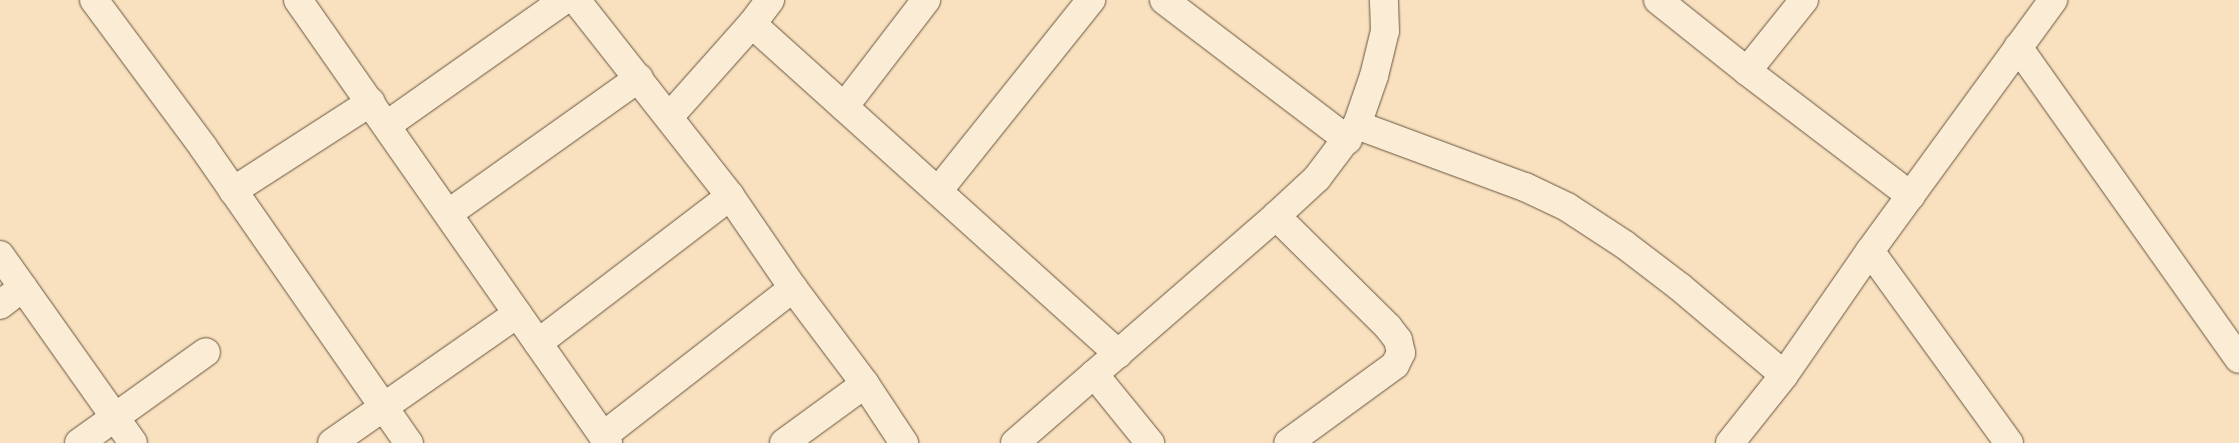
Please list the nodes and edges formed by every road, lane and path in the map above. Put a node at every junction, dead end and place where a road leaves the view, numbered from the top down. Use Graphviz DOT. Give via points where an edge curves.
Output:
graph roads {
  1 [pos="94,0"];
  2 [pos="298,0"];
  3 [pos="564,0"];
  4 [pos="576,0"];
  5 [pos="770,0"];
  6 [pos="926,0"];
  7 [pos="1091,0"];
  8 [pos="1164,0"];
  9 [pos="1384,0"];
  10 [pos="1658,0"];
  11 [pos="1804,0"];
  12 [pos="2053,0"];
  13 [pos="752,24"];
  14 [pos="2018,47"];
  15 [pos="1747,72"];
  16 [pos="638,78"];
  17 [pos="371,102"];
  18 [pos="844,107"];
  19 [pos="669,117"];
  20 [pos="387,125"];
  21 [pos="1352,133"];
  22 [pos="233,191"];
  23 [pos="938,192"];
  24 [pos="730,196"];
  25 [pos="1911,196"];
  26 [pos="449,213"];
  27 [pos="1276,216"];
  28 [pos="1870,251"];
  29 [pos="0,255"];
  30 [pos="23,288"];
  31 [pos="793,288"];
  32 [pos="0,305"];
  33 [pos="517,314"];
  34 [pos="538,343"];
  35 [pos="206,352"];
  36 [pos="1118,354"];
  37 [pos="2239,359"];
  38 [pos="1094,374"];
  39 [pos="1784,375"];
  40 [pos="865,384"];
  41 [pos="384,406"];
  42 [pos="115,418"];
  43 [pos="605,439"];
  44 [pos="79,443"];
  45 [pos="133,443"];
  46 [pos="332,443"];
  47 [pos="409,443"];
  48 [pos="784,443"];
  49 [pos="904,443"];
  50 [pos="1015,443"];
  51 [pos="1150,443"];
  52 [pos="1288,443"];
  53 [pos="1730,443"];
  54 [pos="2009,443"];
  1 -- 22 [label="street"];
  2 -- 17 [label="street"];
  3 -- 20 [label="street"];
  4 -- 16 [label="street"];
  5 -- 13 [label="street"];
  6 -- 18 [label="street"];
  7 -- 23 [label="street"];
  8 -- 21 [label="street"];
  9 -- 21 [label="street" via="1385,31 1374,76"];
  10 -- 15 [label="street"];
  11 -- 15 [label="street"];
  12 -- 14 [label="street"];
  13 -- 18 [label="street"];
  13 -- 19 [label="street"];
  14 -- 25 [label="street"];
  14 -- 37 [label="street"];
  15 -- 25 [label="street"];
  16 -- 19 [label="street"];
  16 -- 26 [label="street"];
  17 -- 20 [label="street"];
  17 -- 22 [label="street"];
  18 -- 23 [label="street"];
  19 -- 24 [label="street"];
  20 -- 26 [label="street"];
  21 -- 27 [label="street" via="1317,178"];
  21 -- 39 [label="street" via="1525,187 1567,207 1680,287"];
  22 -- 41 [label="street"];
  23 -- 36 [label="street"];
  24 -- 31 [label="street"];
  24 -- 34 [label="street"];
  25 -- 28 [label="street"];
  26 -- 33 [label="street"];
  27 -- 36 [label="street"];
  27 -- 52 [label="street" via="1388,327 1398,340 1401,353 1395,365"];
  28 -- 39 [label="street"];
  28 -- 54 [label="street"];
  29 -- 30 [label="street"];
  30 -- 32 [label="street"];
  30 -- 42 [label="street"];
  31 -- 40 [label="street"];
  31 -- 43 [label="street"];
  33 -- 34 [label="street"];
  33 -- 41 [label="street"];
  34 -- 43 [label="street"];
  35 -- 42 [label="street"];
  36 -- 38 [label="street"];
  38 -- 50 [label="street"];
  38 -- 51 [label="street"];
  39 -- 53 [label="street"];
  40 -- 48 [label="street"];
  40 -- 49 [label="street"];
  41 -- 46 [label="street"];
  41 -- 47 [label="street"];
  42 -- 44 [label="street"];
  42 -- 45 [label="street"];
}
